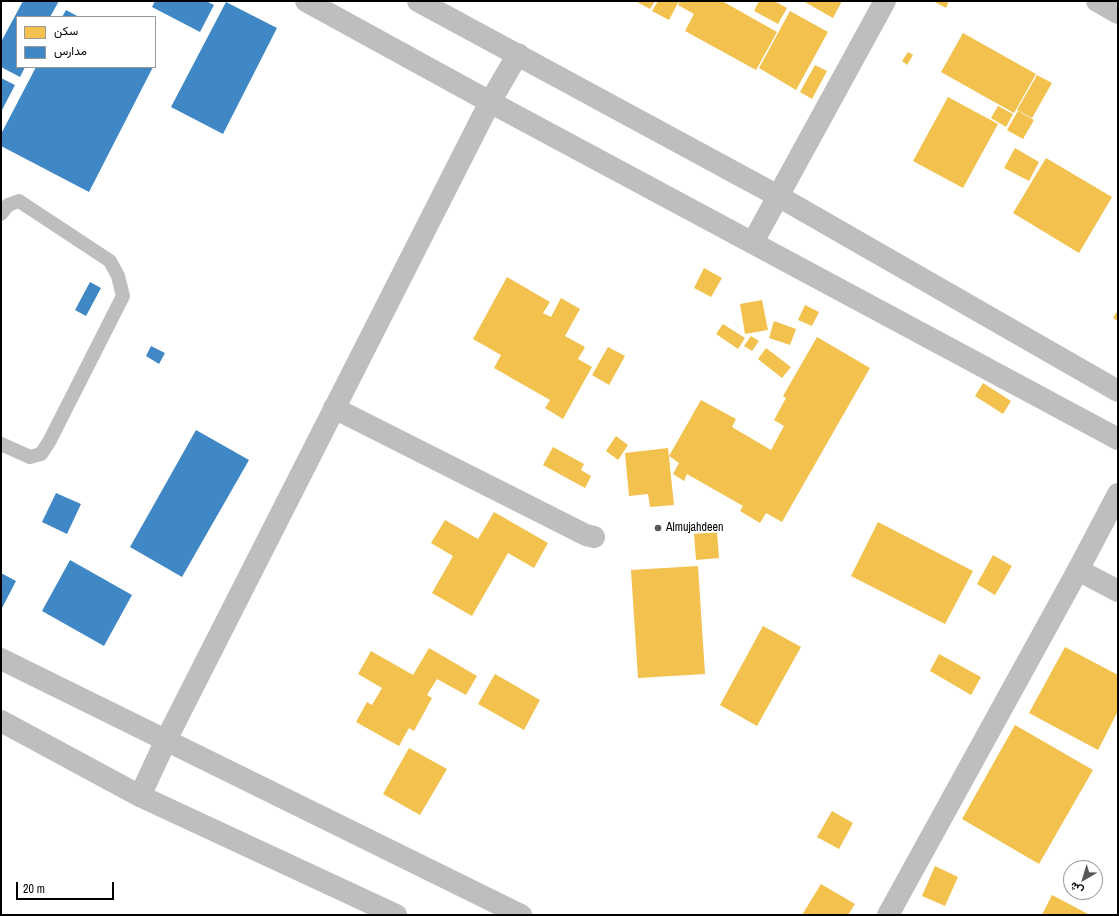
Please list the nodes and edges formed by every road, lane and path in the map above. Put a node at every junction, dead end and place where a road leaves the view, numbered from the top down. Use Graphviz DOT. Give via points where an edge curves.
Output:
graph roads {
  1 [pos="306,1"];
  2 [pos="418,1"];
  3 [pos="885,1"];
  4 [pos="1097,1"];
  5 [pos="1118,13"];
  6 [pos="518,54"];
  7 [pos="490,102"];
  8 [pos="778,196"];
  9 [pos="1,214"];
  10 [pos="753,242"];
  11 [pos="1118,391"];
  12 [pos="334,408"];
  13 [pos="1118,439"];
  14 [pos="1,444"];
  15 [pos="1118,494"];
  16 [pos="594,537"];
  17 [pos="1078,570"];
  18 [pos="1118,591"];
  19 [pos="1,659"];
  20 [pos="1,721"];
  21 [pos="166,740"];
  22 [pos="140,796"];
  23 [pos="396,915"];
  24 [pos="521,915"];
  25 [pos="888,915"];
  1 -- 7 [label="street"];
  2 -- 6 [label="street"];
  3 -- 8 [label="street"];
  4 -- 5 [label="street"];
  6 -- 7 [label="street"];
  6 -- 8 [label="street"];
  7 -- 10 [label="street"];
  7 -- 12 [label="street"];
  8 -- 10 [label="street"];
  8 -- 11 [label="street"];
  9 -- 14 [label="lane" via="8,205 19,201 110,261 118,276 123,296 41,454 30,457"];
  10 -- 13 [label="street"];
  12 -- 16 [label="street"];
  12 -- 21 [label="street"];
  15 -- 17 [label="street"];
  17 -- 18 [label="street"];
  17 -- 25 [label="street"];
  19 -- 21 [label="street"];
  20 -- 22 [label="street"];
  21 -- 22 [label="street"];
  21 -- 24 [label="street"];
  22 -- 23 [label="street"];
}
